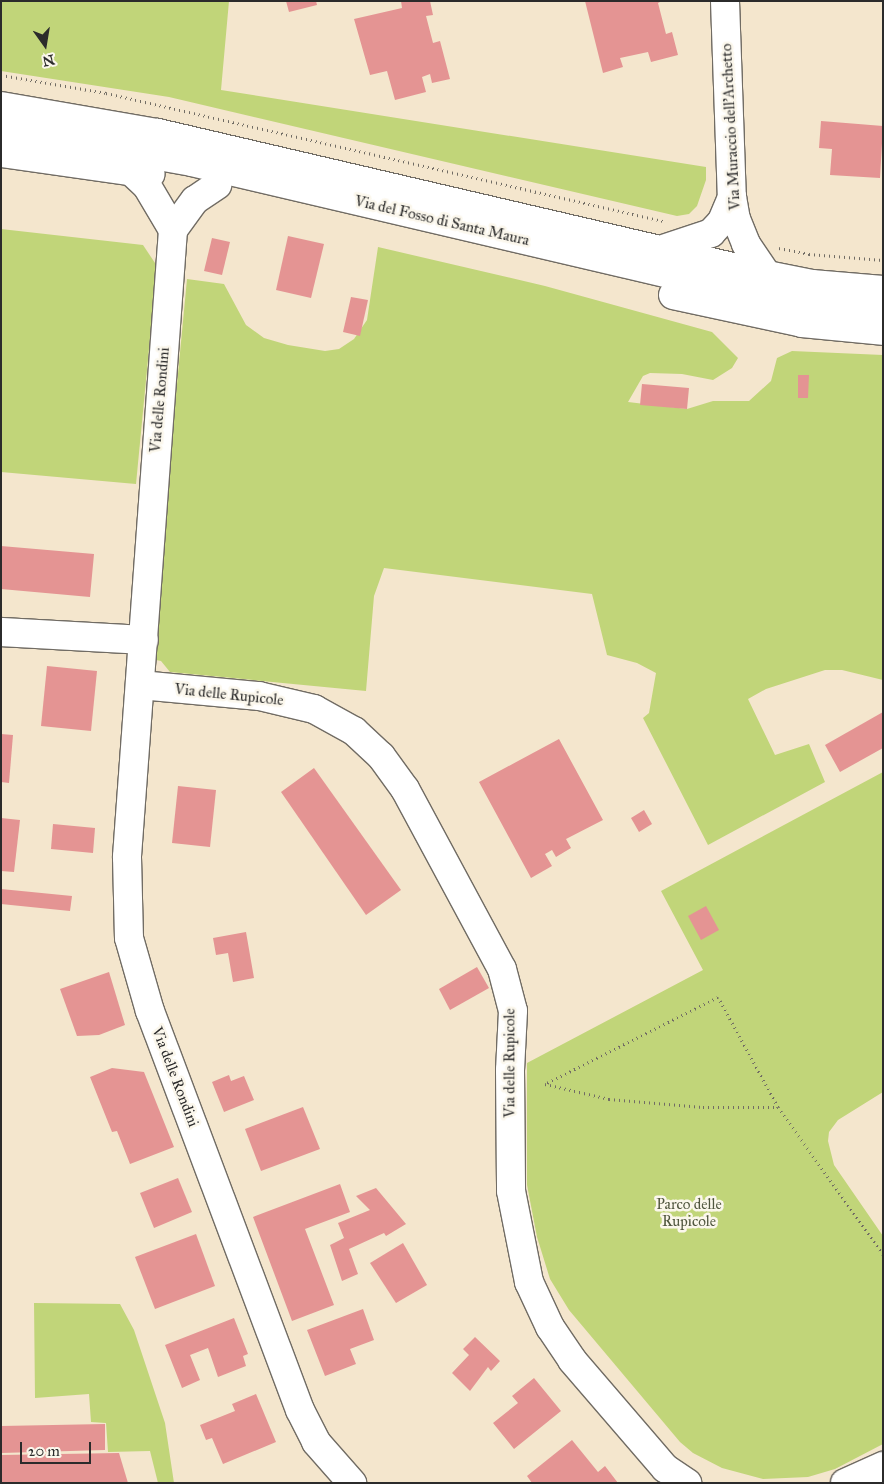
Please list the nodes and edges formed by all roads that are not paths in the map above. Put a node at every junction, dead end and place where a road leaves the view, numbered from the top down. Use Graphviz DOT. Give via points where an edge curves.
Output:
graph roads {
  1 [pos="725,1"];
  2 [pos="1,106"];
  3 [pos="1,128"];
  4 [pos="1,153"];
  5 [pos="133,173"];
  6 [pos="217,185"];
  7 [pos="732,197"];
  8 [pos="173,230"];
  9 [pos="656,251"];
  10 [pos="767,275"];
  11 [pos="883,290"];
  12 [pos="883,311"];
  13 [pos="883,331"];
  14 [pos="1,632"];
  15 [pos="144,640"];
  16 [pos="140,685"];
  17 [pos="883,1466"];
  18 [pos="352,1483"];
  19 [pos="687,1483"];
  20 [pos="845,1483"];
  1 -- 7 [label="street, Via Muraccio dell'Archetto"];
  2 -- 9 [label="street, Via del Fosso di Santa Maura" via="168,135"];
  3 -- 12 [label="street, Via del Fosso di Santa Maura" via="192,162 780,300 844,310"];
  4 -- 5 [label="street, Via del Fosso di Santa Maura"];
  5 -- 6 [label="street, Via del Fosso di Santa Maura"];
  5 -- 8 [label="street" via="147,186"];
  6 -- 8 [label="street" via="195,200"];
  6 -- 13 [label="street, Via del Fosso di Santa Maura" via="749,313 824,327"];
  7 -- 9 [label="street" via="722,221 711,233"];
  7 -- 10 [label="street, Via Muraccio dell'Archetto" via="746,244"];
  8 -- 15 [label="street, Via delle Rondini"];
  9 -- 10 [label="street, Via del Fosso di Santa Maura"];
  10 -- 11 [label="street, Via del Fosso di Santa Maura" via="812,284"];
  14 -- 15 [label="street"];
  15 -- 16 [label="street, Via delle Rondini"];
  16 -- 18 [label="street, Via delle Rondini" via="126,884 128,927 137,974 300,1410 316,1442"];
  16 -- 19 [label="street, Via delle Rupicole" via="259,696 314,709 354,731 405,789 502,969 513,1011 511,1190 529,1282 550,1327 572,1360 665,1468"];
  17 -- 20 [label="street"];
}
